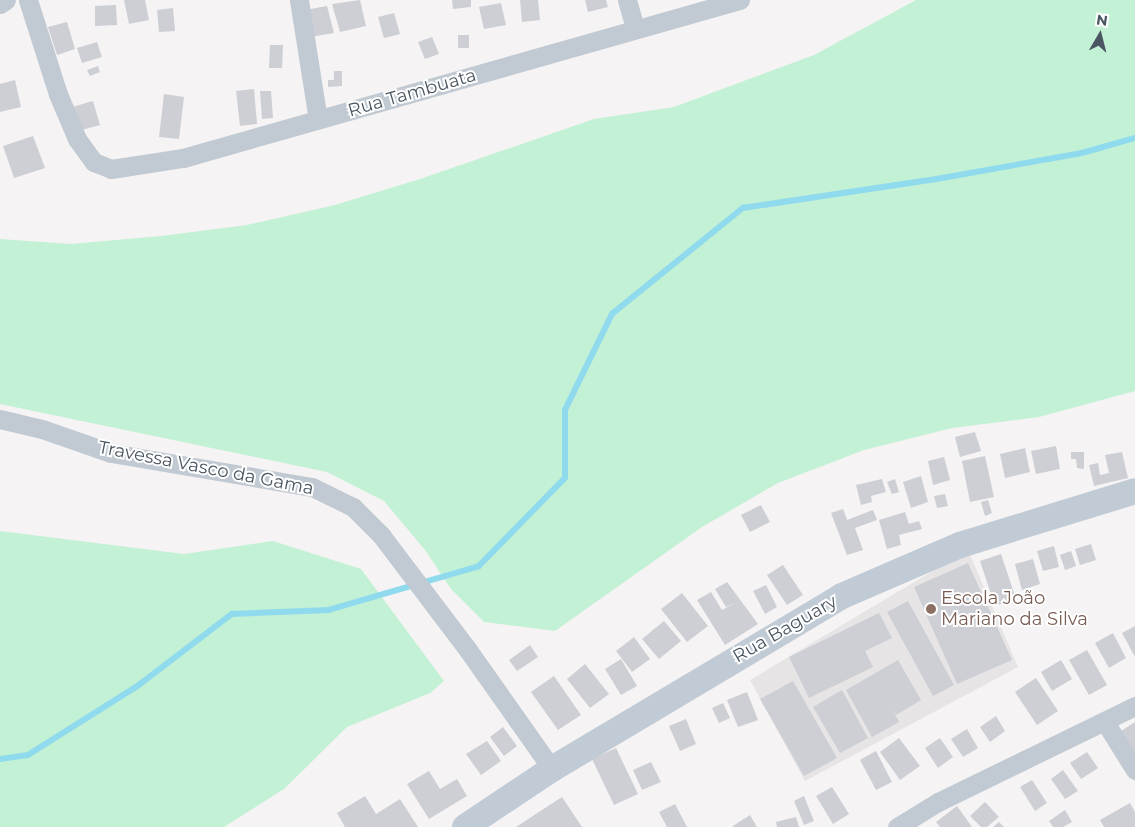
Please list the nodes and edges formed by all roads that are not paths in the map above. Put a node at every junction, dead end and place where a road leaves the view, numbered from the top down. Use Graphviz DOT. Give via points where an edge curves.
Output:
graph roads {
  1 [pos="6,0"];
  2 [pos="28,0"];
  3 [pos="299,0"];
  4 [pos="627,0"];
  5 [pos="740,0"];
  6 [pos="0,4"];
  7 [pos="635,28"];
  8 [pos="318,120"];
  9 [pos="0,419"];
  10 [pos="1135,492"];
  11 [pos="1135,706"];
  12 [pos="1105,722"];
  13 [pos="552,769"];
  14 [pos="1135,770"];
  15 [pos="465,827"];
  16 [pos="897,827"];
  1 -- 6 [label="street"];
  2 -- 8 [label="street, Rua Tambuata" via="64,111 86,154 112,169 141,167"];
  3 -- 8 [label="street"];
  4 -- 7 [label="street"];
  5 -- 7 [label="street, Rua Tambuata"];
  7 -- 8 [label="street, Rua Tambuata"];
  9 -- 13 [label="street, Travessa Vasco da Gama" via="42,429 111,453 312,487 353,507 381,535 457,635"];
  10 -- 13 [label="street, Rua Baguary" via="960,545 842,596"];
  11 -- 12 [label="street"];
  12 -- 14 [label="street"];
  12 -- 16 [label="street" via="938,802"];
  13 -- 15 [label="street, Rua Baguary"];
}
